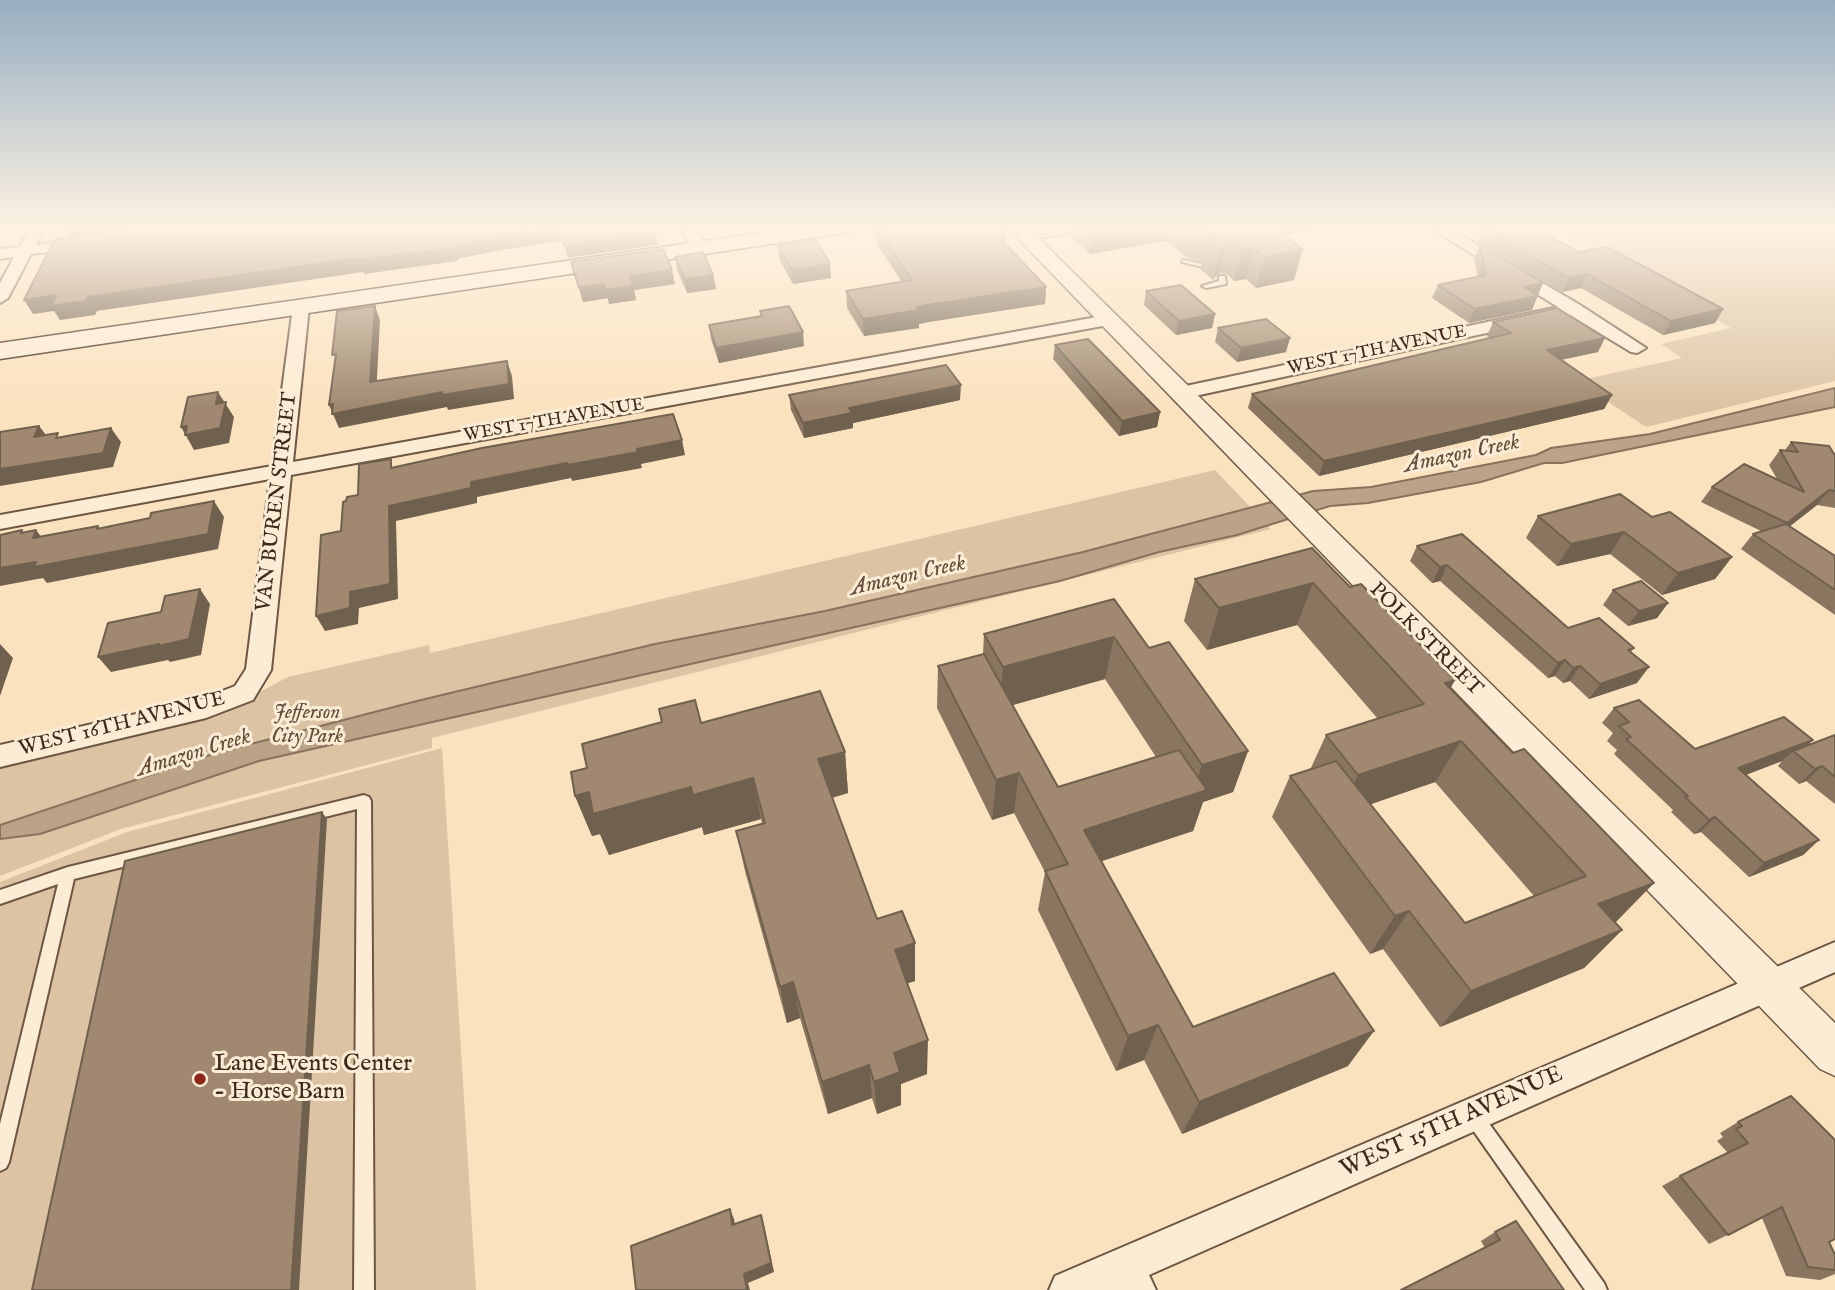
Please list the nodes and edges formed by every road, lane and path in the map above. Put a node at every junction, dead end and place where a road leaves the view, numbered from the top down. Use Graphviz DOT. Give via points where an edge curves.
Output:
graph roads {
  1 [pos="437,287"];
  2 [pos="1075,287"];
  3 [pos="1537,287"];
  4 [pos="301,307"];
  5 [pos="1574,309"];
  6 [pos="1108,320"];
  7 [pos="1637,348"];
  8 [pos="0,351"];
  9 [pos="1181,393"];
  10 [pos="282,471"];
  11 [pos="0,522"];
  12 [pos="244,692"];
  13 [pos="0,756"];
  14 [pos="68,874"];
  15 [pos="0,897"];
  16 [pos="1835,957"];
  17 [pos="1768,986"];
  18 [pos="1835,1054"];
  19 [pos="1472,1114"];
  20 [pos="0,1162"];
  21 [pos="1131,1278"];
  22 [pos="363,1290"];
  23 [pos="1069,1290"];
  24 [pos="1597,1290"];
  1 -- 4 [label="main road"];
  2 -- 6 [label="street, POLK STREET"];
  3 -- 5 [label="street"];
  4 -- 8 [label="main road"];
  4 -- 10 [label="street, VAN BUREN STREET"];
  5 -- 7 [label="street"];
  5 -- 9 [label="street, WEST 17TH AVENUE"];
  6 -- 9 [label="street, POLK STREET"];
  6 -- 10 [label="street, WEST 17TH AVENUE"];
  9 -- 17 [label="street, POLK STREET"];
  10 -- 11 [label="street, WEST 17TH AVENUE"];
  10 -- 12 [label="street, VAN BUREN STREET" via="258,670"];
  12 -- 13 [label="street, WEST 16TH AVENUE" via="206,708"];
  14 -- 15 [label="lane"];
  14 -- 20 [label="lane"];
  14 -- 22 [label="lane" via="364,801"];
  16 -- 17 [label="street, WEST 15TH AVENUE"];
  17 -- 18 [label="street, POLK STREET"];
  17 -- 19 [label="street, WEST 15TH AVENUE"];
  19 -- 21 [label="street, WEST 15TH AVENUE"];
  19 -- 24 [label="lane"];
  21 -- 23 [label="street, WEST 15TH AVENUE"];
}
